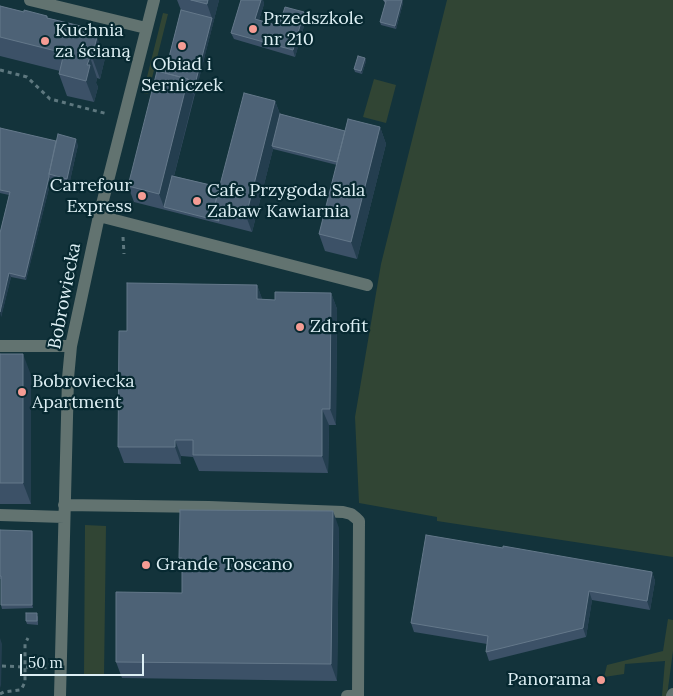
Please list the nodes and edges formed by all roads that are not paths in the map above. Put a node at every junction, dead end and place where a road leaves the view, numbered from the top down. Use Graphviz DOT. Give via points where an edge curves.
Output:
graph roads {
  1 [pos="30,0"];
  2 [pos="154,0"];
  3 [pos="146,28"];
  4 [pos="99,216"];
  5 [pos="367,285"];
  6 [pos="0,346"];
  7 [pos="71,346"];
  8 [pos="64,511"];
  9 [pos="0,515"];
  10 [pos="60,696"];
  11 [pos="347,696"];
  1 -- 3 [label="street"];
  2 -- 3 [label="street, Bobrowiecka"];
  3 -- 4 [label="street, Bobrowiecka"];
  4 -- 5 [label="street"];
  4 -- 7 [label="street, Bobrowiecka"];
  6 -- 7 [label="street"];
  7 -- 8 [label="street, Bobrowiecka"];
  8 -- 9 [label="street"];
  8 -- 10 [label="street, Bobrowiecka"];
  8 -- 11 [label="street" via="209,507 351,514 359,521 358,696"];
}
